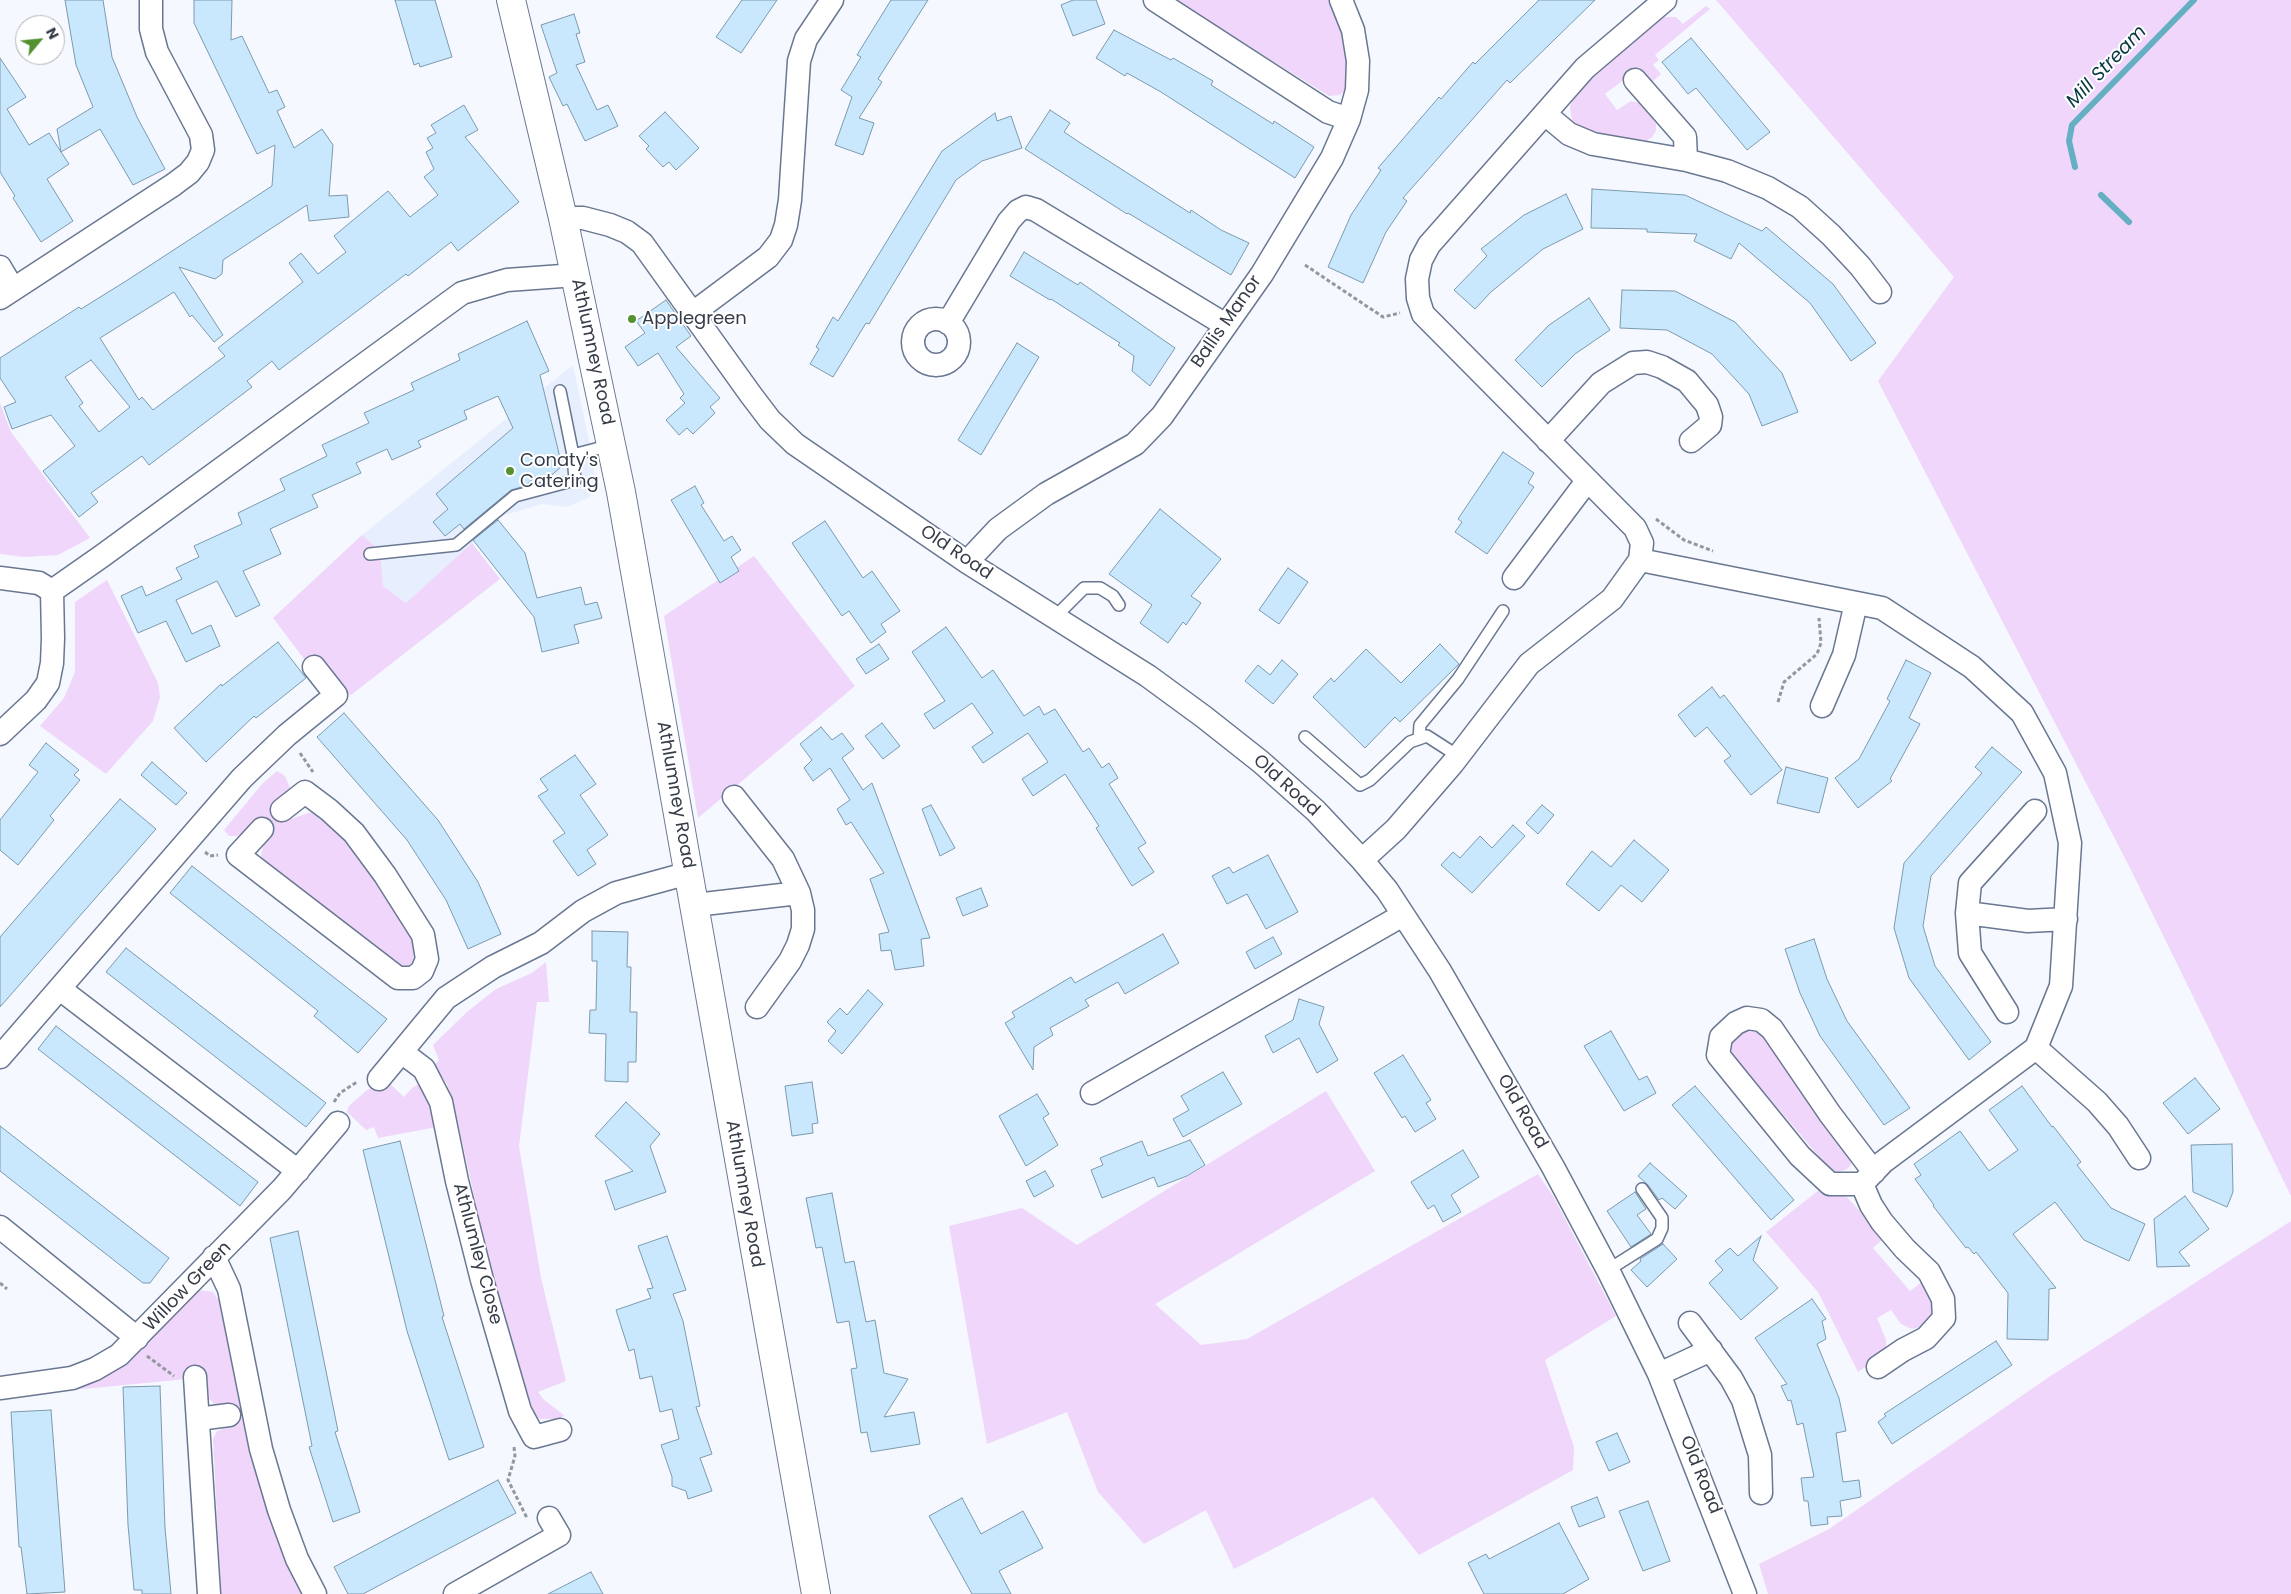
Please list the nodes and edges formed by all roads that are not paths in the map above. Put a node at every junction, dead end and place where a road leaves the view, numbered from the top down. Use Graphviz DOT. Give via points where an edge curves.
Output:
graph roads {
  1 [pos="151,0"];
  2 [pos="511,0"];
  3 [pos="832,0"];
  4 [pos="1155,0"];
  5 [pos="1341,0"];
  6 [pos="1665,0"];
  7 [pos="1635,80"];
  8 [pos="1545,114"];
  9 [pos="1349,119"];
  10 [pos="1686,160"];
  11 [pos="563,218"];
  12 [pos="0,266"];
  13 [pos="576,275"];
  14 [pos="1880,292"];
  15 [pos="7,294"];
  16 [pos="693,313"];
  17 [pos="948,323"];
  18 [pos="1224,324"];
  19 [pos="560,391"];
  20 [pos="1548,441"];
  21 [pos="1691,441"];
  22 [pos="611,445"];
  23 [pos="573,455"];
  24 [pos="1588,481"];
  25 [pos="370,554"];
  26 [pos="1640,560"];
  27 [pos="967,562"];
  28 [pos="0,578"];
  29 [pos="1514,578"];
  30 [pos="52,591"];
  31 [pos="1119,605"];
  32 [pos="1503,611"];
  33 [pos="1854,611"];
  34 [pos="1055,617"];
  35 [pos="314,667"];
  36 [pos="1822,706"];
  37 [pos="0,734"];
  38 [pos="1305,737"];
  39 [pos="1419,739"];
  40 [pos="1458,756"];
  41 [pos="734,797"];
  42 [pos="282,810"];
  43 [pos="2036,811"];
  44 [pos="262,829"];
  45 [pos="1362,860"];
  46 [pos="689,873"];
  47 [pos="798,893"];
  48 [pos="695,905"];
  49 [pos="1967,913"];
  50 [pos="1404,915"];
  51 [pos="2066,919"];
  52 [pos="418,974"];
  53 [pos="60,989"];
  54 [pos="446,998"];
  55 [pos="757,1007"];
  56 [pos="2007,1012"];
  57 [pos="2036,1048"];
  58 [pos="402,1053"];
  59 [pos="0,1057"];
  60 [pos="379,1079"];
  61 [pos="1092,1093"];
  62 [pos="338,1123"];
  63 [pos="2139,1158"];
  64 [pos="298,1171"];
  65 [pos="1868,1178"];
  66 [pos="1642,1189"];
  67 [pos="0,1227"];
  68 [pos="214,1257"];
  69 [pos="1608,1270"];
  70 [pos="1690,1323"];
  71 [pos="141,1346"];
  72 [pos="1711,1350"];
  73 [pos="1878,1367"];
  74 [pos="1659,1374"];
  75 [pos="195,1377"];
  76 [pos="0,1388"];
  77 [pos="229,1415"];
  78 [pos="198,1419"];
  79 [pos="560,1430"];
  80 [pos="1761,1493"];
  81 [pos="549,1518"];
  82 [pos="209,1594"];
  83 [pos="315,1594"];
  84 [pos="455,1594"];
  85 [pos="816,1594"];
  86 [pos="1745,1594"];
  1 -- 15 [label="street" via="151,29 157,52 201,135 203,150 198,162 173,185"];
  2 -- 11 [label="main road, Athlumney Road"];
  3 -- 16 [label="street" via="806,39 799,61 790,200 781,240 768,257"];
  4 -- 9 [label="street" via="1328,112"];
  5 -- 9 [label="street, Ballis Manor" via="1353,30 1358,61 1357,90"];
  6 -- 8 [label="street" via="1585,68"];
  7 -- 10 [label="street" via="1685,137"];
  8 -- 10 [label="street" via="1569,134 1593,144"];
  8 -- 20 [label="street" via="1429,245 1421,260 1417,279 1423,314"];
  9 -- 18 [label="street, Ballis Manor" via="1332,158 1262,274"];
  10 -- 14 [label="street" via="1736,174 1800,207 1831,235"];
  11 -- 13 [label="main road, Athlumney Road"];
  11 -- 16 [label="street, Old Road" via="583,218 627,232 642,243"];
  12 -- 15 [label="street"];
  13 -- 22 [label="main road, Athlumney Road"];
  13 -- 30 [label="street" via="507,280 462,293"];
  16 -- 27 [label="street, Old Road" via="770,420 795,444"];
  17 -- 18 [label="street" via="1009,221 1026,208 1036,210"];
  18 -- 27 [label="street, Ballis Manor" via="1162,416 1135,444 1046,494 998,529"];
  19 -- 23 [label="lane"];
  20 -- 21 [label="street" via="1601,383 1633,363 1647,362 1686,381 1707,405 1710,425"];
  20 -- 24 [label="street"];
  22 -- 23 [label="lane"];
  22 -- 46 [label="main road, Athlumney Road"];
  23 -- 25 [label="lane" via="575,480 516,496 456,545"];
  24 -- 26 [label="street" via="1635,528 1642,543"];
  24 -- 29 [label="street"];
  26 -- 33 [label="street"];
  26 -- 40 [label="street" via="1612,599 1529,664"];
  27 -- 34 [label="street, Old Road"];
  28 -- 30 [label="street" via="40,582"];
  30 -- 37 [label="street" via="53,646 48,683 36,700"];
  31 -- 34 [label="lane" via="1113,596 1100,588 1084,588"];
  32 -- 39 [label="lane" via="1458,679 1420,725"];
  33 -- 36 [label="street" via="1844,655"];
  33 -- 51 [label="street" via="1882,608 1972,667 2022,713 2055,773 2059,791 2070,844"];
  34 -- 45 [label="street, Old Road" via="1148,676 1260,762 1316,811"];
  35 -- 53 [label="street" via="336,695 242,778"];
  38 -- 39 [label="lane" via="1360,785 1370,780 1410,742"];
  39 -- 40 [label="lane" via="1427,736"];
  40 -- 45 [label="street" via="1396,828"];
  41 -- 47 [label="street" via="783,859"];
  42 -- 52 [label="street" via="305,792 354,833 423,935 427,959"];
  43 -- 49 [label="street" via="1970,883"];
  44 -- 52 [label="street" via="238,855 398,978 413,978"];
  45 -- 50 [label="street, Old Road"];
  46 -- 48 [label="main road, Athlumney Road"];
  46 -- 54 [label="street" via="616,893 583,911 541,943 493,967"];
  47 -- 48 [label="street"];
  47 -- 55 [label="street" via="803,910 803,929 798,946"];
  48 -- 85 [label="main road, Athlumney Road"];
  49 -- 51 [label="street" via="2028,921"];
  49 -- 56 [label="street" via="1970,953"];
  50 -- 61 [label="street"];
  50 -- 69 [label="street, Old Road" via="1491,1058"];
  51 -- 57 [label="street" via="2061,986"];
  52 -- 54 [label="street"];
  53 -- 59 [label="street"];
  53 -- 64 [label="street"];
  54 -- 58 [label="street"];
  57 -- 63 [label="street" via="2097,1102"];
  57 -- 65 [label="street" via="1883,1162"];
  58 -- 60 [label="street"];
  58 -- 79 [label="street, Athlumley Close" via="424,1069 441,1102 482,1280 520,1411 534,1437"];
  62 -- 64 [label="street, Willow Green"];
  64 -- 68 [label="street, Willow Green"];
  65 -- 65 [label="street" via="1830,1184 1800,1156 1718,1055 1721,1036 1747,1018 1761,1020 1772,1029 1830,1114"];
  65 -- 73 [label="street" via="1871,1205 1904,1249 1928,1272 1943,1299 1944,1318 1926,1338"];
  66 -- 69 [label="lane" via="1662,1218 1662,1228 1657,1239"];
  67 -- 71 [label="street"];
  68 -- 71 [label="street, Willow Green"];
  68 -- 83 [label="street" via="229,1290 261,1449 279,1510 297,1559"];
  69 -- 74 [label="street, Old Road"];
  70 -- 72 [label="street"];
  71 -- 76 [label="street, Willow Green" via="72,1378"];
  72 -- 74 [label="street"];
  72 -- 80 [label="street" via="1743,1400 1760,1456"];
  74 -- 86 [label="street, Old Road"];
  75 -- 78 [label="street"];
  77 -- 78 [label="street"];
  78 -- 82 [label="street"];
  81 -- 84 [label="street" via="559,1535"];
}
